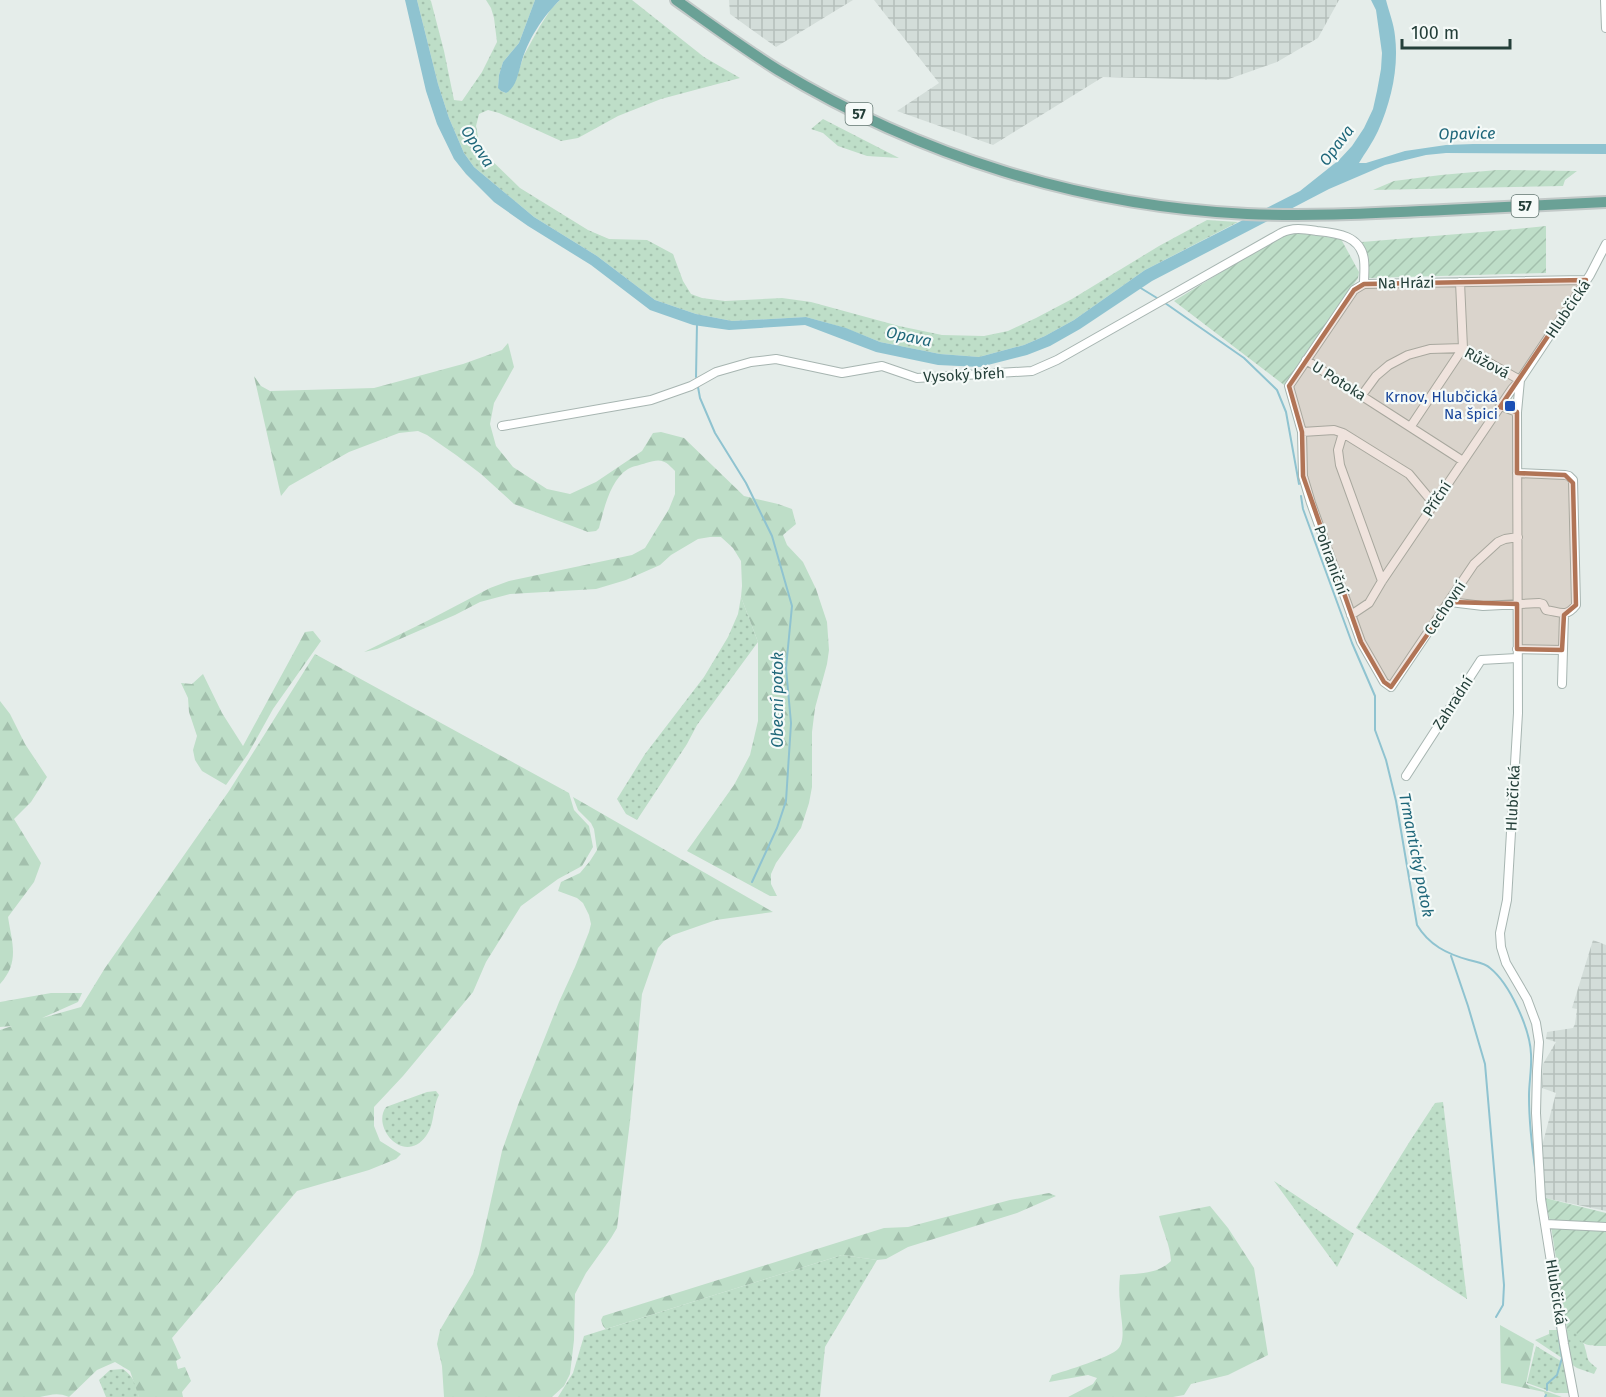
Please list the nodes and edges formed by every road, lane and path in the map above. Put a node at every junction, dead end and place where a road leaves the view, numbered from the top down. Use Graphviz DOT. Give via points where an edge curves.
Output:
graph roads {
  1 [pos="676,0"];
  2 [pos="1605,0"];
  3 [pos="1606,28"];
  4 [pos="1606,202"];
  5 [pos="1606,244"];
  6 [pos="1587,280"];
  7 [pos="1460,282"];
  8 [pos="1364,284"];
  9 [pos="1462,348"];
  10 [pos="1306,360"];
  11 [pos="1520,380"];
  12 [pos="1362,395"];
  13 [pos="1501,406"];
  14 [pos="1517,412"];
  15 [pos="501,426"];
  16 [pos="1411,426"];
  17 [pos="1302,432"];
  18 [pos="1343,433"];
  19 [pos="1462,460"];
  20 [pos="1517,473"];
  21 [pos="1434,504"];
  22 [pos="1518,537"];
  23 [pos="1382,582"];
  24 [pos="1450,602"];
  25 [pos="1517,604"];
  26 [pos="1564,614"];
  27 [pos="1351,615"];
  28 [pos="1562,650"];
  29 [pos="1517,653"];
  30 [pos="1384,682"];
  31 [pos="1562,684"];
  32 [pos="1406,776"];
  33 [pos="1545,1224"];
  34 [pos="1606,1227"];
  35 [pos="1574,1397"];
  1 -- 4 [label="main road, 57" via="773,67 865,117 955,155 1043,183 1192,210 1267,214"];
  2 -- 3 [label="street"];
  5 -- 6 [label="street, Hlubčická"];
  6 -- 7 [label="street, Na Hrázi"];
  6 -- 11 [label="street, Hlubčická"];
  7 -- 8 [label="street, Na Hrázi"];
  7 -- 9 [label="street"];
  8 -- 10 [label="street, Na Hrázi" via="1354,290"];
  8 -- 15 [label="street, Vysoký břeh" via="1365,261 1351,239 1339,233 1293,229 1032,371 917,378 882,366 842,373 776,359 716,372 651,400"];
  9 -- 11 [label="street, Růžová"];
  9 -- 12 [label="street, Růžová" via="1430,348 1408,355 1376,376"];
  9 -- 16 [label="street"];
  10 -- 12 [label="street, U Potoka"];
  10 -- 17 [label="street, Na Hrázi" via="1289,386"];
  11 -- 13 [label="street, Příční"];
  11 -- 14 [label="street, Hlubčická"];
  12 -- 16 [label="street, U Potoka"];
  13 -- 14 [label="street"];
  13 -- 19 [label="street, Příční"];
  14 -- 20 [label="street, Hlubčická"];
  16 -- 19 [label="street, U Potoka"];
  17 -- 18 [label="street"];
  17 -- 27 [label="street, Pohraniční" via="1303,476"];
  18 -- 21 [label="street" via="1409,474"];
  18 -- 23 [label="street" via="1338,450 1340,465"];
  19 -- 21 [label="street, Příční"];
  20 -- 22 [label="street, Hlubčická"];
  20 -- 26 [label="street" via="1565,475 1573,480 1576,605"];
  21 -- 23 [label="street, Příční"];
  22 -- 24 [label="street, Cechovní" via="1505,539 1474,564"];
  22 -- 25 [label="street, Hlubčická"];
  23 -- 27 [label="street, Příční" via="1369,603"];
  24 -- 25 [label="street" via="1483,606"];
  24 -- 30 [label="street, Cechovní" via="1391,687"];
  25 -- 26 [label="street" via="1540,603 1545,609"];
  25 -- 29 [label="street, Hlubčická"];
  26 -- 28 [label="street"];
  27 -- 30 [label="street, Pohraniční"];
  28 -- 29 [label="street"];
  28 -- 31 [label="street"];
  29 -- 32 [label="street, Zahradní" via="1481,660"];
  29 -- 33 [label="street, Hlubčická" via="1518,713 1507,900 1500,933 1506,963 1527,999 1539,1042 1536,1113"];
  33 -- 34 [label="street"];
  33 -- 35 [label="street, Hlubčická"];
}
